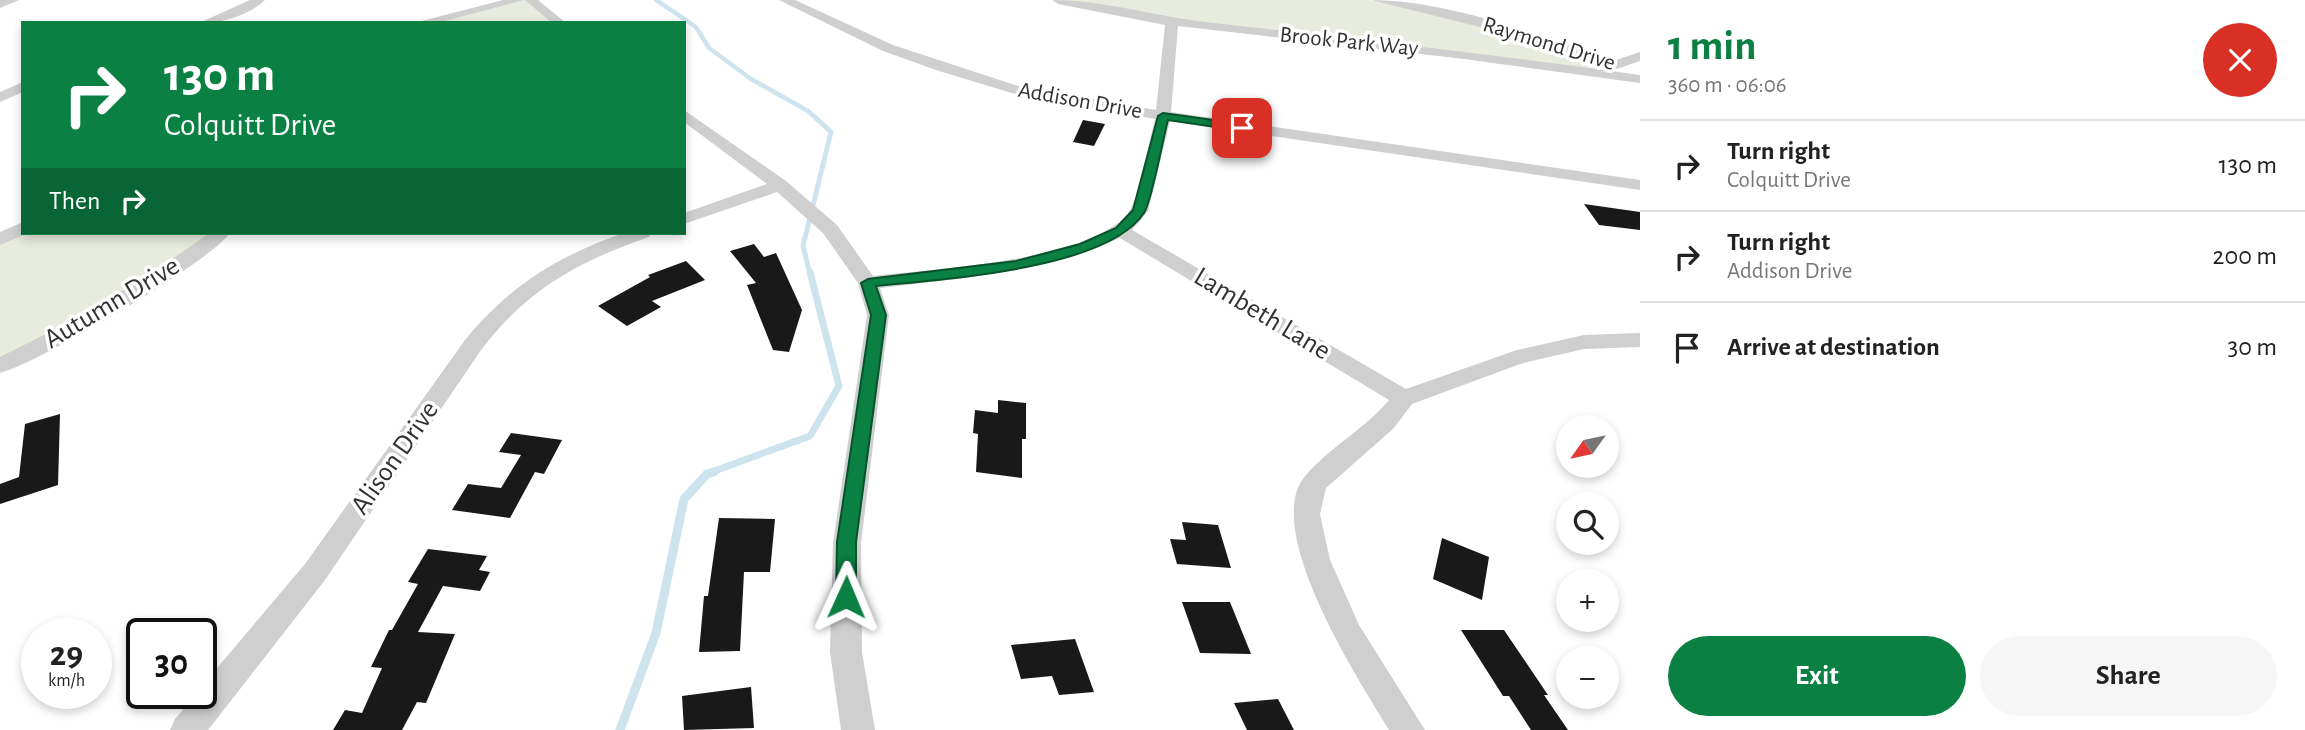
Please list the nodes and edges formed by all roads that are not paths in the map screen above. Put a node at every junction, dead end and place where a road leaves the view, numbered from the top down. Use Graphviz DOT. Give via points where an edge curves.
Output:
graph roads {
  1 [pos="13,0"];
  2 [pos="259,0"];
  3 [pos="518,0"];
  4 [pos="530,0"];
  5 [pos="785,0"];
  6 [pos="1058,0"];
  7 [pos="1377,0"];
  8 [pos="0,4"];
  9 [pos="211,21"];
  10 [pos="429,21"];
  11 [pos="557,21"];
  12 [pos="1172,22"];
  13 [pos="1640,56"];
  14 [pos="1617,65"];
  15 [pos="1640,72"];
  16 [pos="1640,79"];
  17 [pos="21,87"];
  18 [pos="0,98"];
  19 [pos="686,116"];
  20 [pos="1163,116"];
  21 [pos="1640,185"];
  22 [pos="780,186"];
  23 [pos="686,218"];
  24 [pos="21,229"];
  25 [pos="1121,231"];
  26 [pos="218,235"];
  27 [pos="637,235"];
  28 [pos="0,239"];
  29 [pos="868,283"];
  30 [pos="1640,340"];
  31 [pos="0,366"];
  32 [pos="1404,398"];
  33 [pos="187,730"];
  34 [pos="858,730"];
  35 [pos="1408,730"];
  1 -- 8 [label="street"];
  2 -- 9 [label="street"];
  3 -- 10 [label="street"];
  4 -- 11 [label="street"];
  5 -- 20 [label="street, Addison Drive" via="888,48 1015,90"];
  6 -- 12 [label="street, Brook Park Way"];
  7 -- 14 [label="street, Raymond Drive" via="1488,24"];
  12 -- 16 [label="street, Brook Park Way"];
  12 -- 20 [label="street"];
  13 -- 14 [label="street"];
  14 -- 15 [label="street, Raymond Drive"];
  17 -- 18 [label="street"];
  19 -- 22 [label="street"];
  20 -- 21 [label="street, Addison Drive"];
  20 -- 25 [label="street" via="1139,211"];
  22 -- 23 [label="street"];
  22 -- 29 [label="street" via="830,229"];
  24 -- 28 [label="street"];
  25 -- 29 [label="street" via="1084,247 1017,265"];
  25 -- 32 [label="street, Lambeth Lane"];
  26 -- 31 [label="street, Autumn Drive" via="169,272"];
  27 -- 33 [label="street, Alison Drive" via="543,279 501,311 315,572"];
  29 -- 34 [label="street" via="878,315 847,542 846,652"];
  30 -- 32 [label="street" via="1584,342 1517,357"];
  32 -- 35 [label="street" via="1385,422 1314,483 1306,514 1316,559 1347,633"];
}
